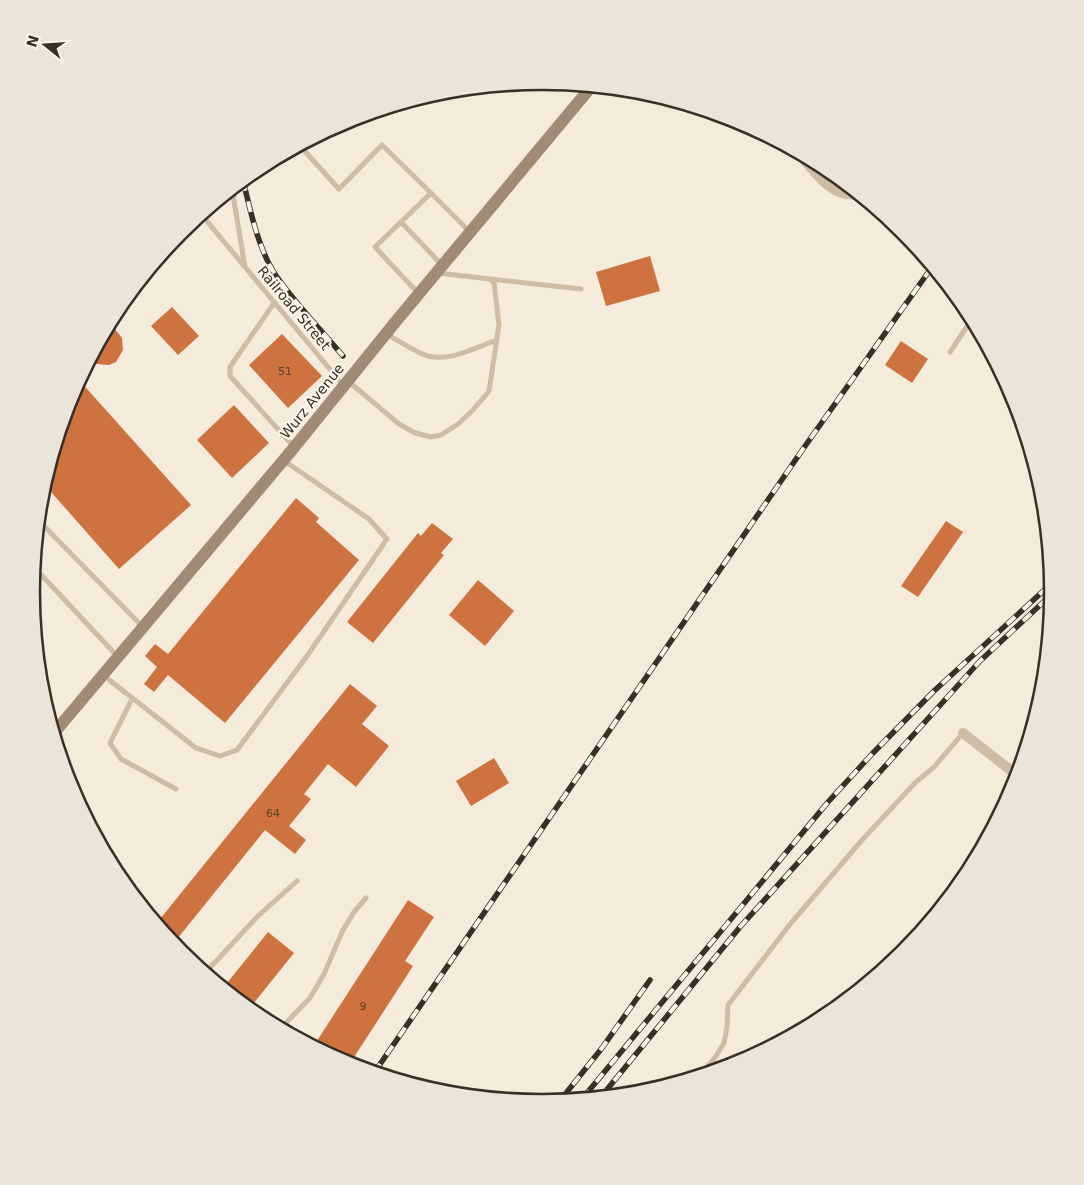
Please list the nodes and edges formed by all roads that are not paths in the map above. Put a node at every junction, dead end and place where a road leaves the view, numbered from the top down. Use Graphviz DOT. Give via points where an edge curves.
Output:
graph roads {
  1 [pos="586,93"];
  2 [pos="304,151"];
  3 [pos="814,171"];
  4 [pos="431,193"];
  5 [pos="849,194"];
  6 [pos="233,196"];
  7 [pos="206,220"];
  8 [pos="401,222"];
  9 [pos="470,232"];
  10 [pos="245,268"];
  11 [pos="439,269"];
  12 [pos="490,279"];
  13 [pos="581,289"];
  14 [pos="418,294"];
  15 [pos="274,303"];
  16 [pos="967,326"];
  17 [pos="386,334"];
  18 [pos="497,340"];
  19 [pos="950,352"];
  20 [pos="346,383"];
  21 [pos="294,447"];
  22 [pos="283,460"];
  23 [pos="44,526"];
  24 [pos="41,574"];
  25 [pos="143,627"];
  26 [pos="118,656"];
  27 [pos="102,675"];
  28 [pos="132,699"];
  29 [pos="59,727"];
  30 [pos="963,733"];
  31 [pos="1011,771"];
  32 [pos="176,789"];
  33 [pos="297,881"];
  34 [pos="366,898"];
  35 [pos="209,968"];
  36 [pos="285,1024"];
  37 [pos="708,1066"];
  1 -- 9 [label="street, Wurz Avenue"];
  2 -- 4 [label="lane" via="339,189 382,145"];
  3 -- 5 [label="street" via="827,185"];
  4 -- 8 [label="lane"];
  4 -- 9 [label="lane"];
  6 -- 10 [label="lane, Railroad Street"];
  7 -- 10 [label="lane, Railroad Street"];
  8 -- 11 [label="lane"];
  8 -- 14 [label="lane" via="375,247"];
  9 -- 11 [label="street, Wurz Avenue"];
  10 -- 15 [label="lane, Railroad Street"];
  11 -- 12 [label="lane"];
  11 -- 14 [label="street, Wurz Avenue"];
  12 -- 13 [label="lane"];
  12 -- 18 [label="lane, Railroad Street" via="494,283 499,325"];
  14 -- 17 [label="street, Wurz Avenue"];
  15 -- 20 [label="lane, Railroad Street"];
  15 -- 21 [label="lane" via="230,367 230,376"];
  16 -- 19 [label="lane"];
  17 -- 18 [label="lane" via="430,356 451,356"];
  17 -- 20 [label="street, Wurz Avenue"];
  18 -- 20 [label="lane, Railroad Street" via="489,391 458,424 441,435 431,437 415,433"];
  20 -- 21 [label="street, Wurz Avenue"];
  21 -- 22 [label="street, Wurz Avenue"];
  22 -- 25 [label="street, Wurz Avenue"];
  22 -- 28 [label="lane" via="369,519 387,538 307,656 237,750 220,756 196,748"];
  23 -- 25 [label="lane"];
  24 -- 26 [label="lane"];
  25 -- 26 [label="street, Wurz Avenue"];
  26 -- 27 [label="street, Wurz Avenue"];
  27 -- 28 [label="lane"];
  27 -- 29 [label="street, Wurz Avenue"];
  28 -- 32 [label="lane" via="110,743 121,759"];
  30 -- 31 [label="street"];
  30 -- 37 [label="lane" via="862,840 791,923 728,1005 724,1043"];
  33 -- 35 [label="lane" via="258,916"];
  34 -- 36 [label="lane" via="343,930 310,998"];
}
